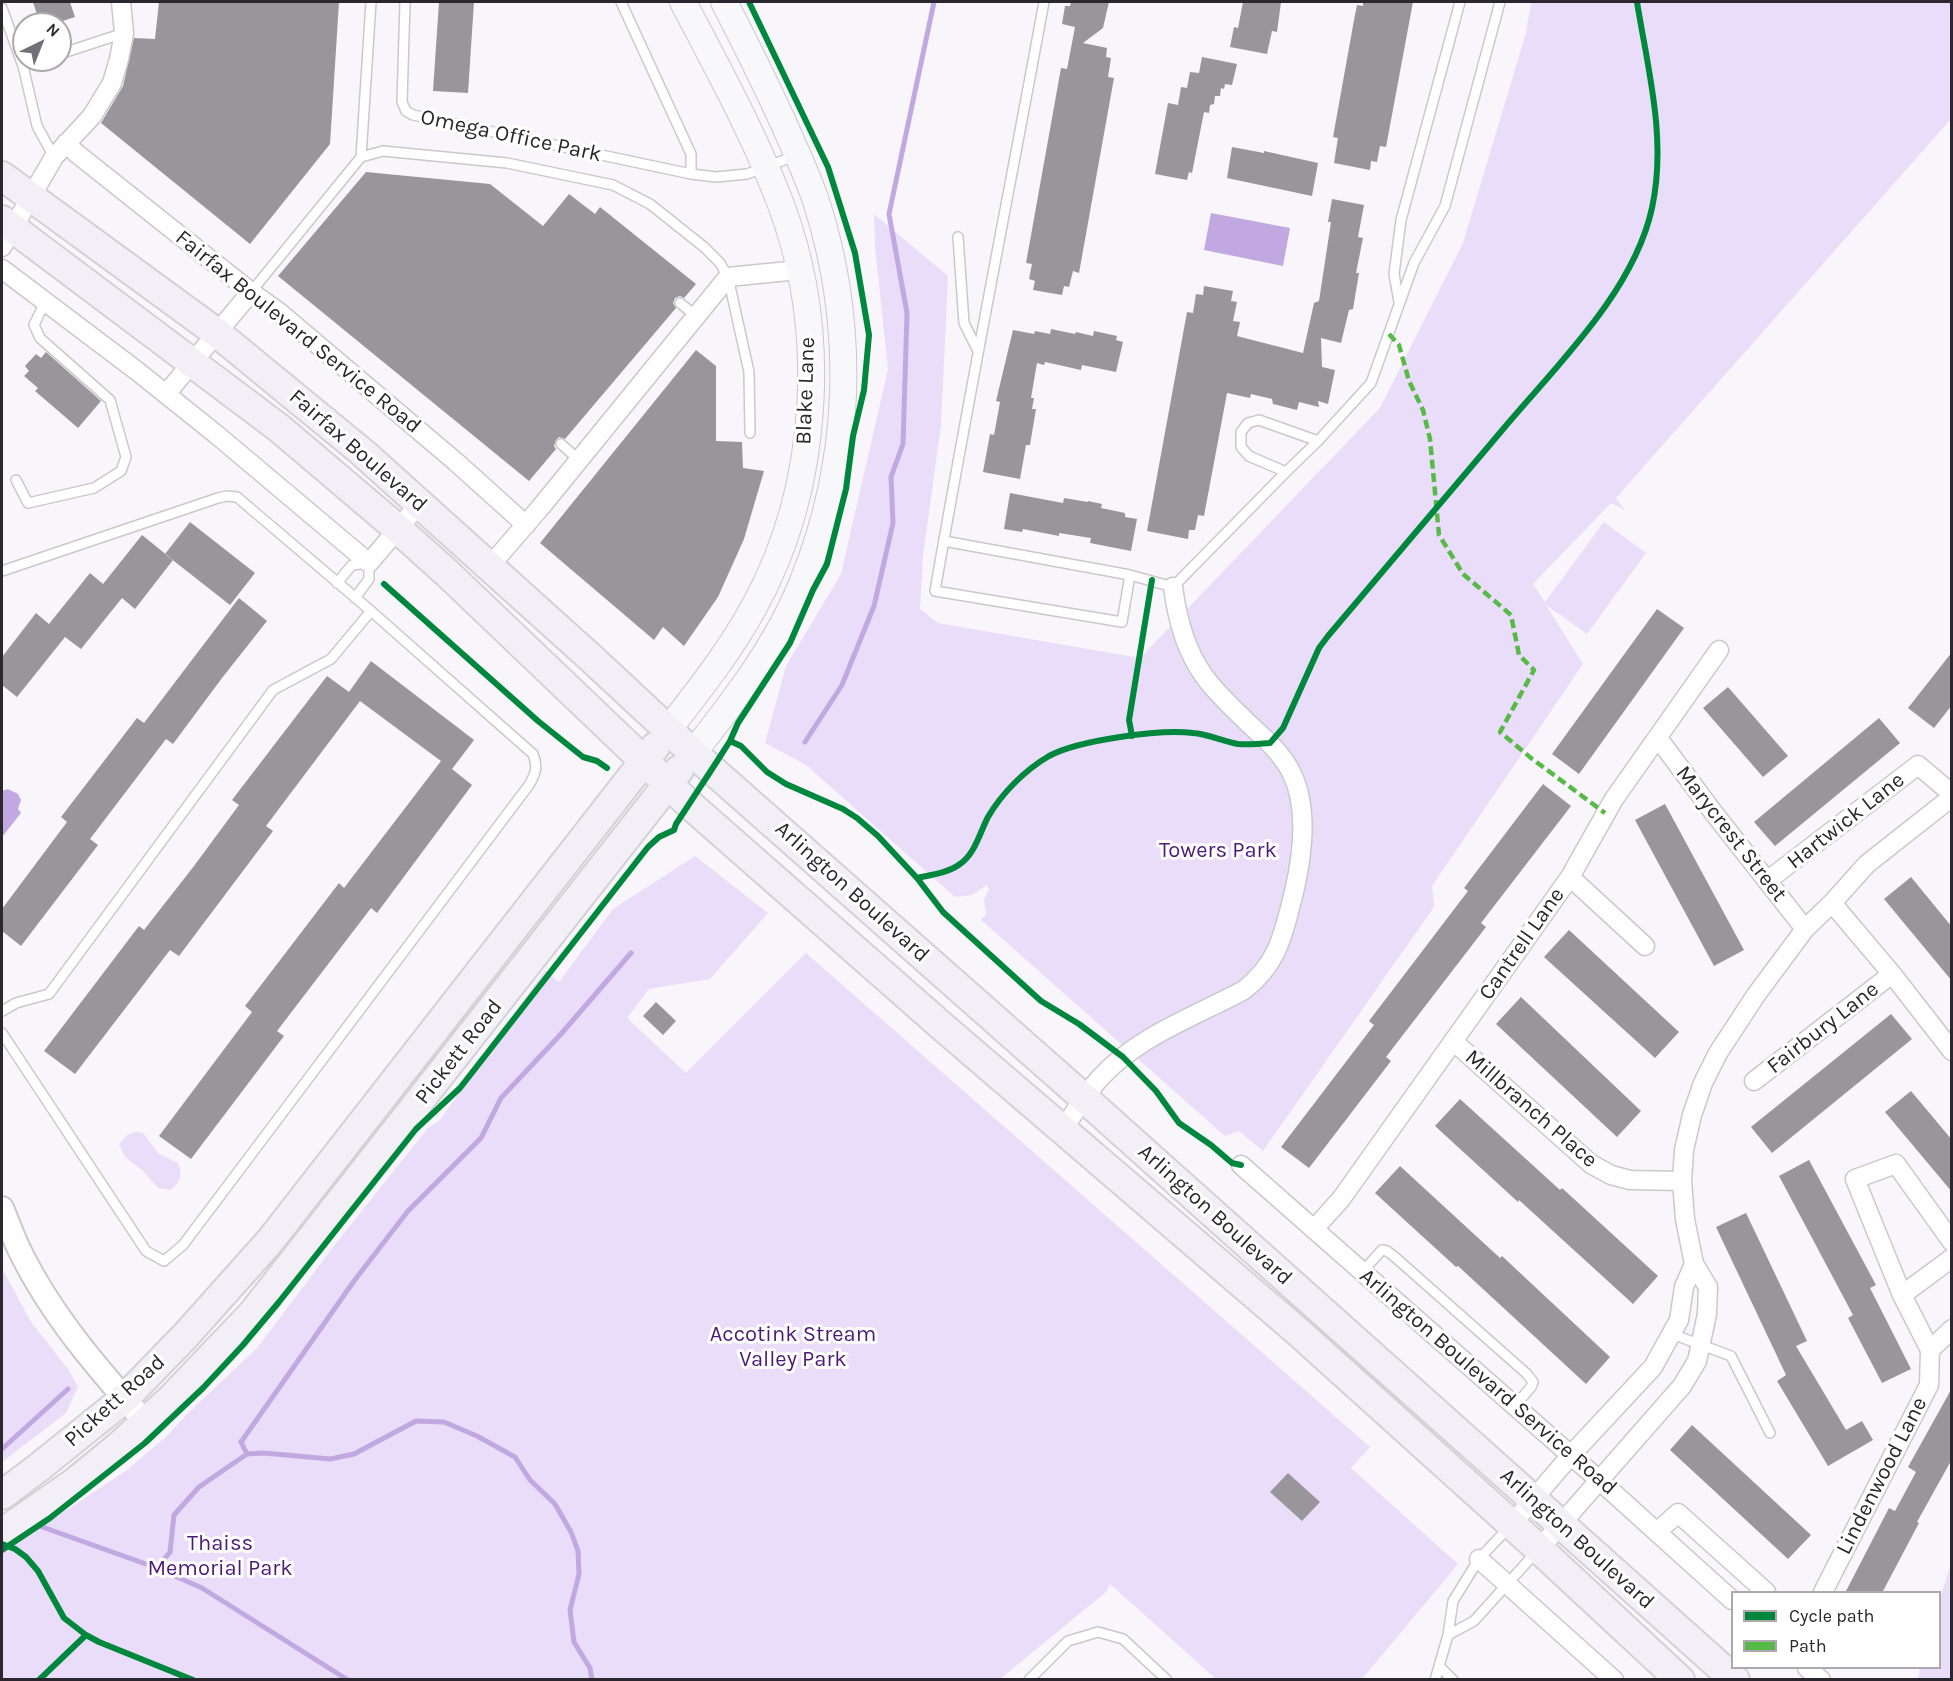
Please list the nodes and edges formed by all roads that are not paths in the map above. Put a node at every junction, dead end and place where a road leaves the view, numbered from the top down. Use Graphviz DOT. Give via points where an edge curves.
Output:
graph roads {
  1 [pos="121,2"];
  2 [pos="371,2"];
  3 [pos="405,2"];
  4 [pos="621,2"];
  5 [pos="683,2"];
  6 [pos="724,2"];
  7 [pos="1044,2"];
  8 [pos="1460,2"];
  9 [pos="1500,2"];
  10 [pos="2,8"];
  11 [pos="124,33"];
  12 [pos="12,36"];
  13 [pos="72,50"];
  14 [pos="24,72"];
  15 [pos="66,143"];
  16 [pos="798,155"];
  17 [pos="54,157"];
  18 [pos="361,157"];
  19 [pos="766,167"];
  20 [pos="2,171"];
  21 [pos="691,174"];
  22 [pos="2,176"];
  23 [pos="32,198"];
  24 [pos="5,232"];
  25 [pos="958,237"];
  26 [pos="2,269"];
  27 [pos="799,270"];
  28 [pos="728,277"];
  29 [pos="251,292"];
  30 [pos="45,302"];
  31 [pos="680,303"];
  32 [pos="1400,303"];
  33 [pos="696,316"];
  34 [pos="217,333"];
  35 [pos="978,351"];
  36 [pos="193,362"];
  37 [pos="166,394"];
  38 [pos="750,433"];
  39 [pos="1318,441"];
  40 [pos="561,444"];
  41 [pos="579,460"];
  42 [pos="1286,472"];
  43 [pos="16,480"];
  44 [pos="419,504"];
  45 [pos="526,525"];
  46 [pos="398,529"];
  47 [pos="944,541"];
  48 [pos="369,563"];
  49 [pos="489,567"];
  50 [pos="2,571"];
  51 [pos="1130,574"];
  52 [pos="337,583"];
  53 [pos="1173,587"];
  54 [pos="355,598"];
  55 [pos="371,611"];
  56 [pos="1719,650"];
  57 [pos="668,730"];
  58 [pos="1658,738"];
  59 [pos="693,753"];
  60 [pos="644,762"];
  61 [pos="668,784"];
  62 [pos="1952,795"];
  63 [pos="1570,877"];
  64 [pos="1767,881"];
  65 [pos="1832,903"];
  66 [pos="1805,929"];
  67 [pos="1645,946"];
  68 [pos="1892,974"];
  69 [pos="2,1011"];
  70 [pos="2,1033"];
  71 [pos="1454,1041"];
  72 [pos="1952,1052"];
  73 [pos="1754,1082"];
  74 [pos="1085,1099"];
  75 [pos="1062,1130"];
  76 [pos="1241,1165"];
  77 [pos="1682,1181"];
  78 [pos="2,1208"];
  79 [pos="1314,1229"];
  80 [pos="1952,1242"];
  81 [pos="1952,1258"];
  82 [pos="1694,1264"];
  83 [pos="1362,1272"];
  84 [pos="1902,1295"];
  85 [pos="1952,1329"];
  86 [pos="1672,1334"];
  87 [pos="1701,1345"];
  88 [pos="1930,1350"];
  89 [pos="124,1398"];
  90 [pos="1515,1406"];
  91 [pos="146,1422"];
  92 [pos="1770,1433"];
  93 [pos="1571,1455"];
  94 [pos="1599,1480"];
  95 [pos="2,1495"];
  96 [pos="1534,1499"];
  97 [pos="1512,1524"];
  98 [pos="1562,1524"];
  99 [pos="1657,1532"];
  100 [pos="2,1533"];
  101 [pos="1539,1549"];
  102 [pos="1479,1559"];
  103 [pos="1506,1584"];
  104 [pos="1765,1591"];
  105 [pos="1824,1591"];
  106 [pos="1731,1599"];
  107 [pos="1448,1635"];
  108 [pos="1439,1666"];
  109 [pos="1808,1669"];
  110 [pos="1029,1680"];
  111 [pos="1167,1680"];
  112 [pos="1435,1680"];
  113 [pos="1453,1680"];
  114 [pos="1614,1680"];
  115 [pos="1680,1680"];
  116 [pos="1735,1680"];
  117 [pos="1821,1680"];
  1 -- 11 [label="street"];
  2 -- 18 [label="lane"];
  3 -- 21 [label="lane, Omega Office Park" via="402,102 406,111"];
  4 -- 21 [label="lane" via="691,154"];
  5 -- 19 [label="main road, Blake Lane"];
  6 -- 16 [label="main road, Blake Lane"];
  7 -- 35 [label="lane"];
  8 -- 32 [label="lane" via="1401,220 1394,274"];
  9 -- 32 [label="lane" via="1445,206 1414,263"];
  10 -- 12 [label="lane"];
  11 -- 13 [label="lane"];
  11 -- 15 [label="street" via="112,83 92,116"];
  14 -- 17 [label="lane" via="37,126"];
  15 -- 17 [label="street"];
  15 -- 29 [label="street, Fairfax Boulevard Service Road"];
  16 -- 19 [label="lane, Omega Office Park"];
  16 -- 59 [label="main road, Blake Lane" via="825,231 840,307 844,382 837,469 815,549 788,614 728,710"];
  17 -- 23 [label="street"];
  18 -- 28 [label="lane" via="383,151 507,163 613,185 650,204 704,247"];
  18 -- 29 [label="lane"];
  19 -- 21 [label="lane, Omega Office Park" via="733,177"];
  19 -- 27 [label="main road, Blake Lane"];
  20 -- 23 [label="main road"];
  22 -- 23 [label="main road, Fairfax Boulevard"];
  23 -- 24 [label="street"];
  23 -- 34 [label="main road, Fairfax Boulevard"];
  24 -- 36 [label="main road, Fairfax Boulevard"];
  25 -- 35 [label="lane" via="964,323"];
  26 -- 30 [label="street"];
  27 -- 28 [label="street"];
  27 -- 57 [label="main road, Blake Lane" via="809,335 810,400 791,518 755,606 718,665"];
  28 -- 33 [label="street"];
  28 -- 38 [label="lane" via="749,372"];
  29 -- 34 [label="street"];
  29 -- 45 [label="street, Fairfax Boulevard Service Road"];
  30 -- 37 [label="street"];
  30 -- 43 [label="lane" via="34,325 40,338 110,400 126,457 121,471 94,488 28,503"];
  31 -- 33 [label="lane"];
  32 -- 39 [label="lane" via="1371,382"];
  33 -- 41 [label="street"];
  34 -- 36 [label="street"];
  34 -- 44 [label="main road, Fairfax Boulevard"];
  35 -- 47 [label="lane"];
  36 -- 37 [label="street"];
  36 -- 46 [label="main road, Fairfax Boulevard" via="279,428"];
  37 -- 48 [label="street"];
  39 -- 42 [label="lane"];
  39 -- 42 [label="lane" via="1259,420 1248,423 1241,432 1241,447 1249,456"];
  40 -- 41 [label="lane"];
  41 -- 45 [label="street"];
  42 -- 53 [label="lane"];
  44 -- 46 [label="street"];
  44 -- 49 [label="main road, Fairfax Boulevard"];
  45 -- 49 [label="street"];
  46 -- 48 [label="street"];
  46 -- 60 [label="main road, Fairfax Boulevard"];
  47 -- 51 [label="lane"];
  47 -- 51 [label="lane" via="935,591 1122,622"];
  48 -- 52 [label="lane" via="352,565"];
  48 -- 54 [label="lane" via="369,579"];
  49 -- 57 [label="main road, Fairfax Boulevard"];
  50 -- 52 [label="lane" via="227,496 237,497"];
  51 -- 53 [label="lane"];
  52 -- 54 [label="lane"];
  53 -- 74 [label="street" via="1184,636 1203,674 1278,752 1296,783 1303,825 1293,897 1276,953 1255,982 1143,1043 1099,1078"];
  54 -- 55 [label="lane"];
  55 -- 69 [label="lane" via="331,659 273,690 49,994"];
  55 -- 70 [label="lane" via="533,754 536,774 183,1245 164,1261 146,1251"];
  56 -- 58 [label="street, Cantrell Lane"];
  57 -- 59 [label="main road, Fairfax Boulevard"];
  57 -- 60 [label="main road, Blake Lane"];
  58 -- 63 [label="street, Cantrell Lane" via="1605,813"];
  58 -- 64 [label="street, Marycrest Street"];
  59 -- 61 [label="main road, Pickett Road"];
  59 -- 74 [label="main road, Arlington Boulevard"];
  60 -- 61 [label="main road, Fairfax Boulevard"];
  60 -- 89 [label="main road, Pickett Road" via="270,1241 188,1334"];
  61 -- 75 [label="main road, Arlington Boulevard"];
  61 -- 91 [label="main road, Pickett Road" via="253,1313"];
  62 -- 64 [label="street, Hartwick Lane" via="1918,765"];
  62 -- 65 [label="street" via="1867,864"];
  63 -- 67 [label="street"];
  63 -- 71 [label="street, Cantrell Lane"];
  64 -- 66 [label="street, Marycrest Street"];
  65 -- 66 [label="street"];
  65 -- 68 [label="street"];
  66 -- 77 [label="street" via="1756,995 1703,1083 1689,1126"];
  68 -- 72 [label="street"];
  68 -- 73 [label="street, Fairbury Lane"];
  71 -- 77 [label="street, Millbranch Place" via="1591,1164 1630,1180"];
  71 -- 79 [label="street, Cantrell Lane" via="1341,1199"];
  74 -- 75 [label="street"];
  74 -- 96 [label="main road, Arlington Boulevard"];
  75 -- 97 [label="main road, Arlington Boulevard" via="1296,1330"];
  76 -- 79 [label="street, Arlington Boulevard Service Road"];
  77 -- 82 [label="street"];
  78 -- 89 [label="street" via="38,1282 81,1347"];
  79 -- 83 [label="street, Arlington Boulevard Service Road"];
  80 -- 84 [label="street" via="1896,1164 1855,1179"];
  81 -- 84 [label="street"];
  82 -- 86 [label="street"];
  82 -- 87 [label="street" via="1708,1287"];
  83 -- 90 [label="street, Arlington Boulevard Service Road"];
  83 -- 90 [label="lane" via="1382,1250 1396,1258 1527,1374 1533,1382"];
  84 -- 88 [label="street"];
  85 -- 88 [label="street"];
  86 -- 87 [label="lane"];
  86 -- 93 [label="street" via="1635,1389"];
  87 -- 92 [label="lane" via="1731,1356"];
  87 -- 94 [label="street" via="1697,1361 1682,1386"];
  88 -- 105 [label="street, Lindenwood Lane" via="1929,1385"];
  89 -- 91 [label="street"];
  89 -- 95 [label="main road, Pickett Road"];
  90 -- 93 [label="street, Arlington Boulevard Service Road"];
  91 -- 100 [label="main road, Pickett Road" via="75,1482"];
  93 -- 94 [label="street, Arlington Boulevard Service Road"];
  93 -- 96 [label="street"];
  94 -- 98 [label="street"];
  94 -- 99 [label="street, Arlington Boulevard Service Road"];
  96 -- 97 [label="street"];
  96 -- 98 [label="main road, Arlington Boulevard"];
  97 -- 101 [label="main road, Arlington Boulevard"];
  97 -- 102 [label="lane"];
  98 -- 101 [label="street"];
  98 -- 116 [label="main road, Arlington Boulevard"];
  99 -- 104 [label="street" via="1678,1513"];
  99 -- 106 [label="street, Arlington Boulevard Service Road"];
  101 -- 103 [label="lane"];
  101 -- 115 [label="main road, Arlington Boulevard"];
  102 -- 103 [label="street"];
  102 -- 107 [label="lane" via="1453,1601"];
  103 -- 107 [label="lane" via="1474,1621"];
  103 -- 114 [label="street"];
  107 -- 108 [label="lane"];
  108 -- 112 [label="lane"];
  108 -- 113 [label="lane"];
  109 -- 117 [label="street"];
  110 -- 111 [label="lane" via="1068,1641 1098,1632 1123,1639"];
}
